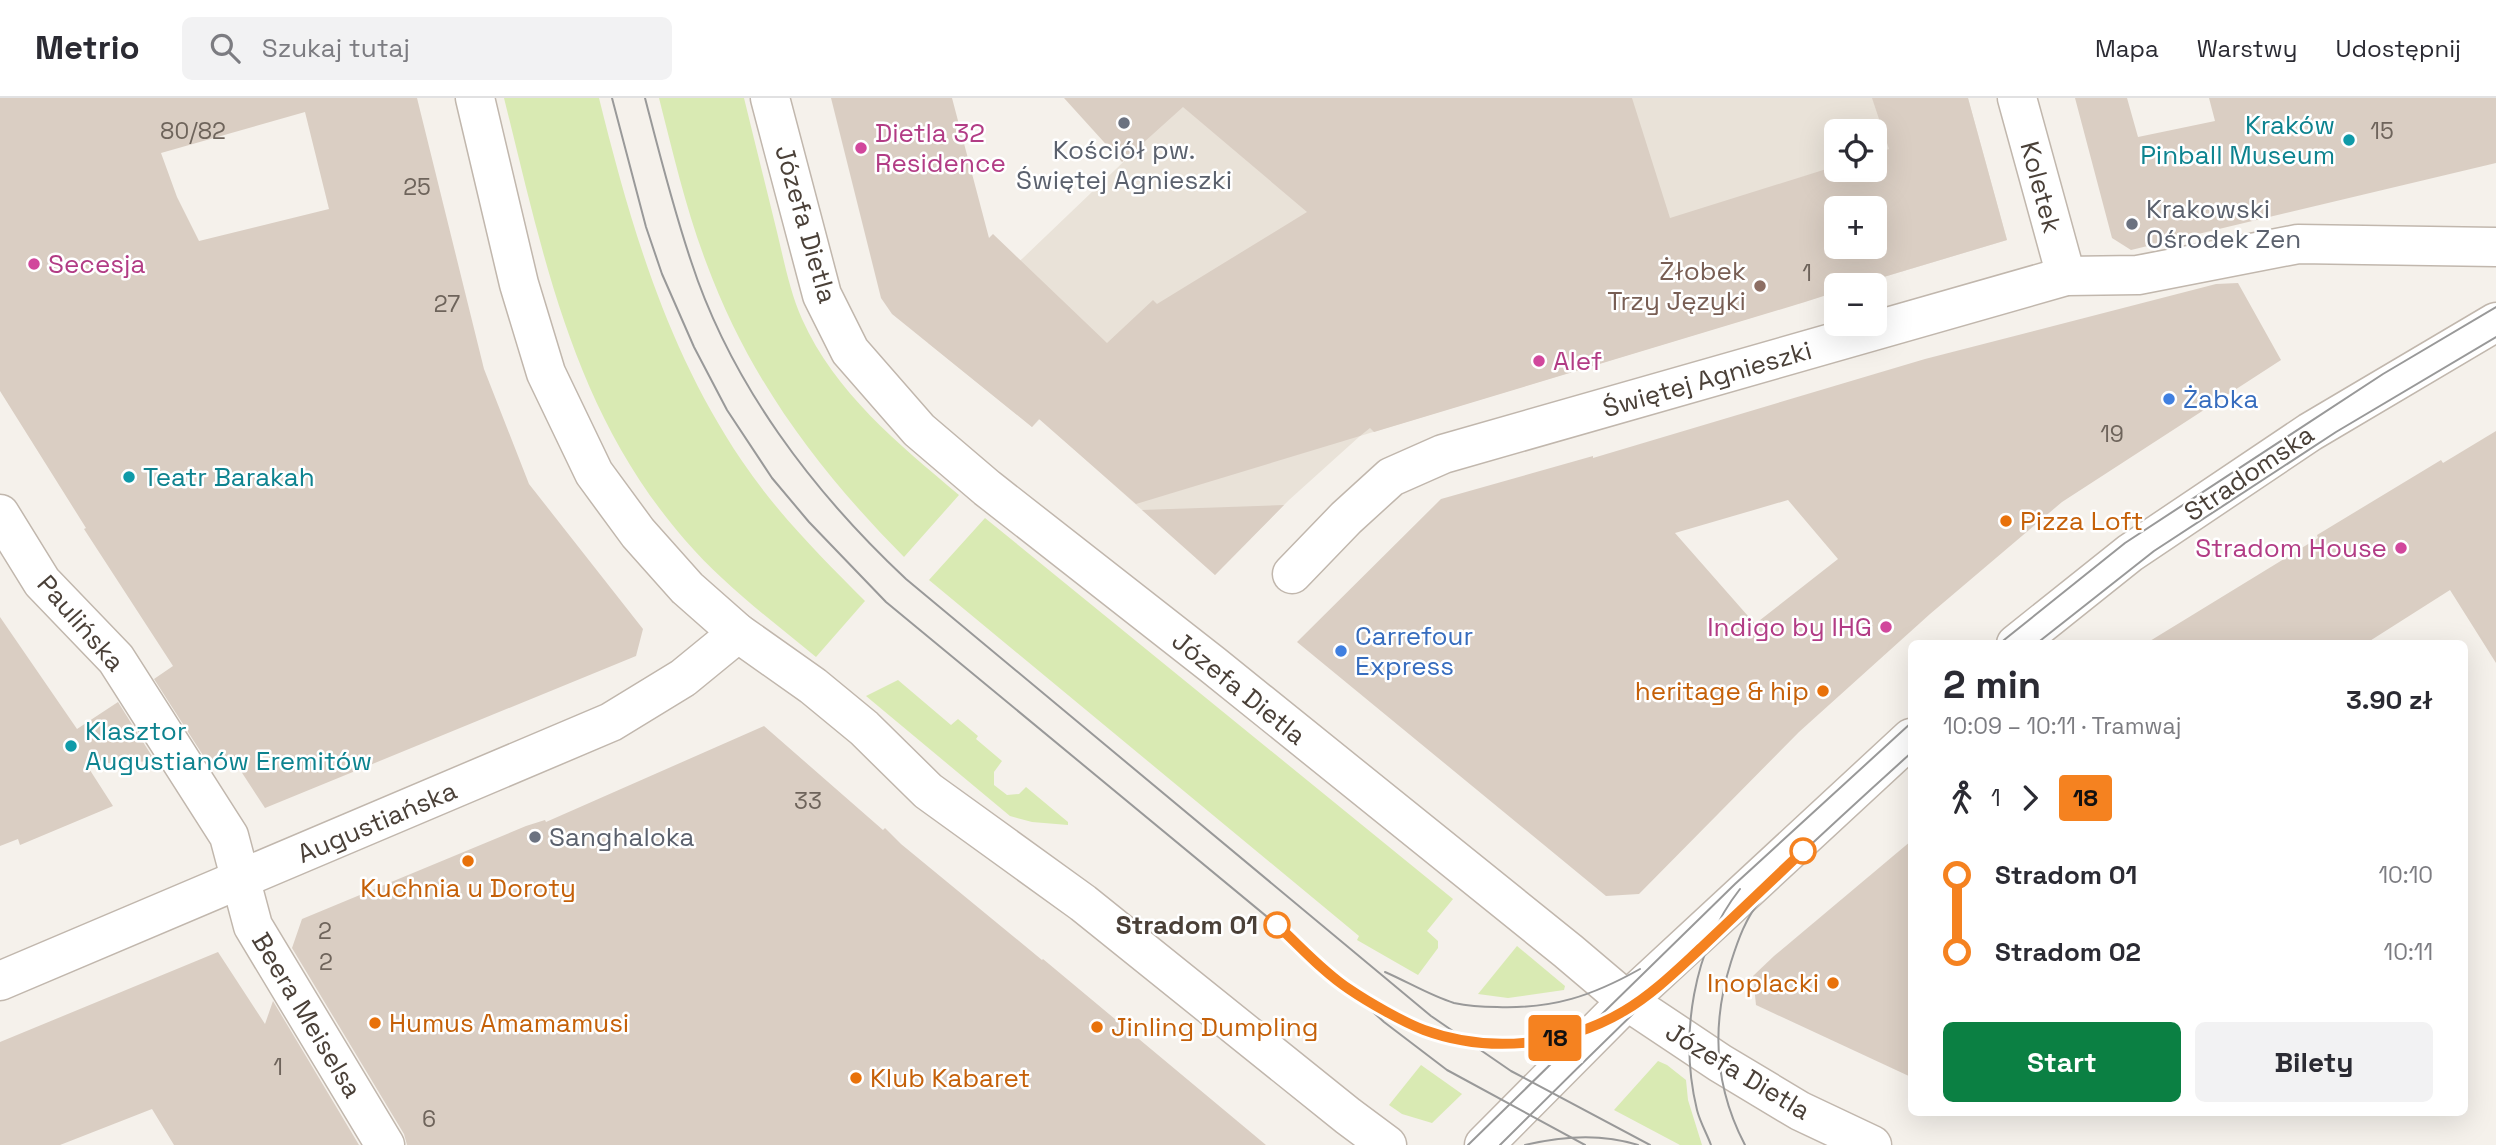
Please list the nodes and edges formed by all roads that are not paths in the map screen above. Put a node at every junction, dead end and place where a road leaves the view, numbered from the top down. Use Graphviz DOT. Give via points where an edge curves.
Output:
graph roads {
  1 [pos="475,98"];
  2 [pos="770,98"];
  3 [pos="2017,98"];
  4 [pos="2496,247"];
  5 [pos="2066,276"];
  6 [pos="2496,322"];
  7 [pos="0,514"];
  8 [pos="1292,574"];
  9 [pos="738,633"];
  10 [pos="2021,640"];
  11 [pos="1908,741"];
  12 [pos="242,879"];
  13 [pos="0,981"];
  14 [pos="1627,1001"];
  15 [pos="385,1145"];
  16 [pos="1387,1145"];
  17 [pos="1484,1145"];
  18 [pos="1872,1145"];
  1 -- 9 [label="street" via="519,284 545,373 566,419 594,472 638,533 687,588"];
  2 -- 14 [label="street, Józefa Dietla" via="822,295 850,351 919,430"];
  3 -- 5 [label="street, Koletek"];
  4 -- 5 [label="street, Świętej Agnieszki" via="2298,244 2138,275"];
  5 -- 8 [label="street, Świętej Agnieszki" via="1443,454 1391,477"];
  6 -- 10 [label="street, Stradomska" via="2310,432 2141,545"];
  7 -- 12 [label="street, Paulińska" via="42,582 116,659 229,836"];
  9 -- 12 [label="street, Augustiańska" via="683,678 611,722"];
  9 -- 16 [label="street" via="864,728 929,791 1083,903"];
  11 -- 14 [label="street"];
  12 -- 13 [label="street, Augustiańska"];
  12 -- 15 [label="street, Beera Meiselsa" via="253,926"];
  14 -- 17 [label="street"];
  14 -- 18 [label="street, Józefa Dietla" via="1800,1111"];
}
